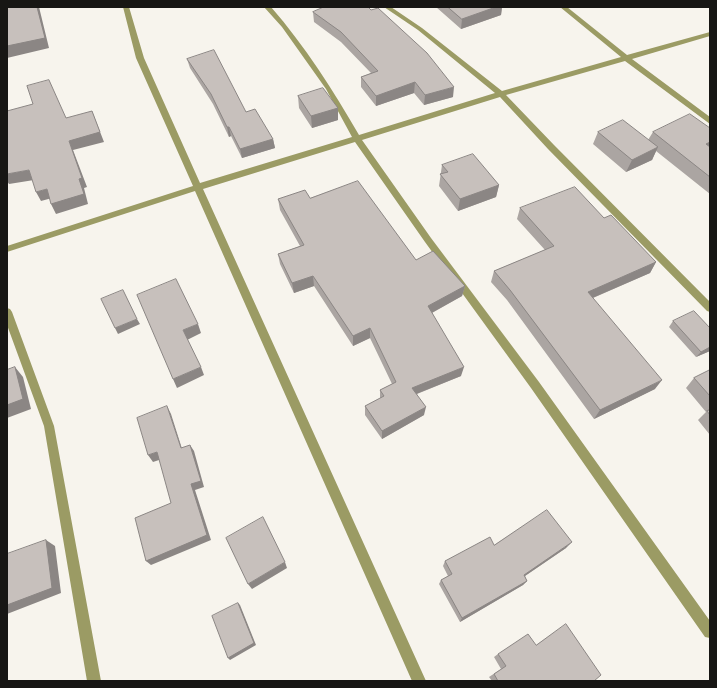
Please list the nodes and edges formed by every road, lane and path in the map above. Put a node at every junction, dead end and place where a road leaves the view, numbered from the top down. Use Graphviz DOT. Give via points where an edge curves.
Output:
graph roads {
  1 [pos="126,7"];
  2 [pos="267,7"];
  3 [pos="387,7"];
  4 [pos="563,7"];
  5 [pos="710,34"];
  6 [pos="626,58"];
  7 [pos="501,94"];
  8 [pos="710,121"];
  9 [pos="357,139"];
  10 [pos="198,187"];
  11 [pos="7,249"];
  12 [pos="710,308"];
  13 [pos="7,312"];
  14 [pos="710,632"];
  15 [pos="94,681"];
  16 [pos="419,681"];
  1 -- 10 [label="street" via="140,58"];
  2 -- 9 [label="street" via="284,26 329,90"];
  3 -- 7 [label="street" via="420,29"];
  4 -- 6 [label="street"];
  5 -- 6 [label="street"];
  6 -- 7 [label="street"];
  6 -- 8 [label="street"];
  7 -- 9 [label="street"];
  7 -- 12 [label="street"];
  9 -- 10 [label="street"];
  9 -- 14 [label="street"];
  10 -- 11 [label="street"];
  10 -- 16 [label="street"];
  13 -- 15 [label="street" via="49,426"];
}
